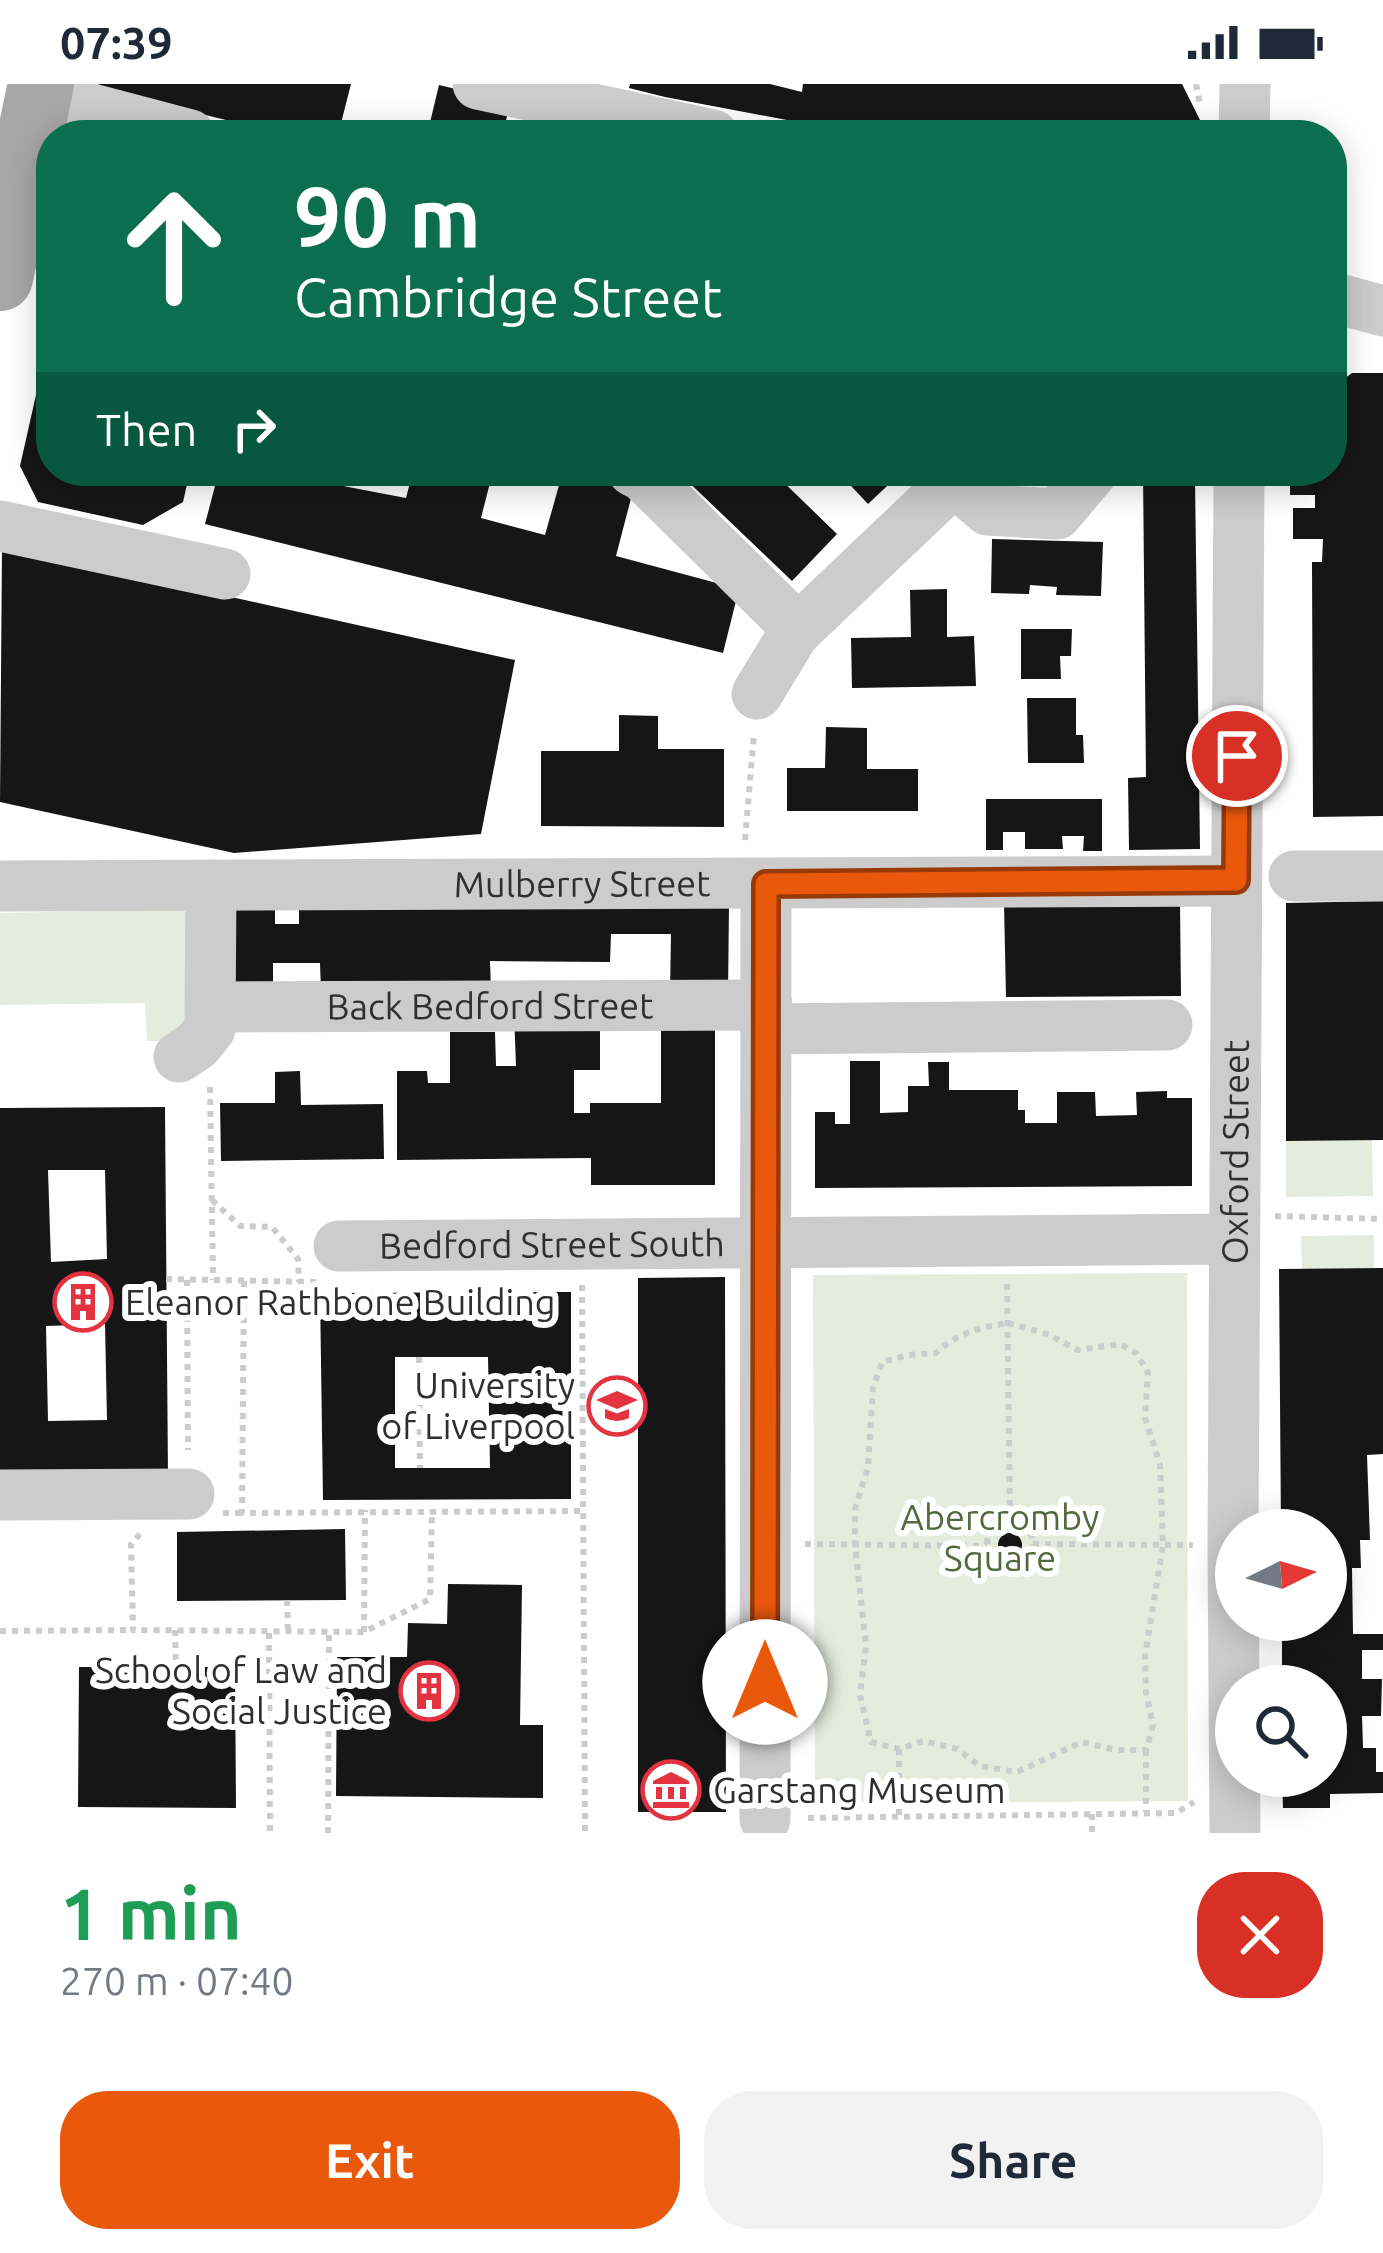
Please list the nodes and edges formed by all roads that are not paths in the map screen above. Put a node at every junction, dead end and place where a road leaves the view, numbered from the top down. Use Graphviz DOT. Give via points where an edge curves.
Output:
graph roads {
  1 [pos="478,84"];
  2 [pos="40,90"];
  3 [pos="140,120"];
  4 [pos="644,120"];
  5 [pos="0,278"];
  6 [pos="1347,301"];
  7 [pos="1383,311"];
  8 [pos="653,486"];
  9 [pos="949,486"];
  10 [pos="960,486"];
  11 [pos="1080,486"];
  12 [pos="1239,486"];
  13 [pos="0,526"];
  14 [pos="225,574"];
  15 [pos="798,629"];
  16 [pos="757,694"];
  17 [pos="1294,876"];
  18 [pos="1383,876"];
  19 [pos="1236,880"];
  20 [pos="756,884"];
  21 [pos="211,885"];
  22 [pos="0,886"];
  23 [pos="767,1017"];
  24 [pos="1167,1025"];
  25 [pos="1234,1239"];
  26 [pos="766,1244"];
  27 [pos="328,1264"];
  28 [pos="189,1494"];
  29 [pos="0,1495"];
  30 [pos="1219,1815"];
  31 [pos="765,1819"];
  1 -- 4 [label="street"];
  2 -- 3 [label="street"];
  2 -- 5 [label="main road"];
  6 -- 7 [label="street"];
  8 -- 15 [label="street"];
  9 -- 15 [label="street"];
  10 -- 11 [label="street" via="988,510 1057,514"];
  12 -- 19 [label="street, Oxford Street"];
  13 -- 14 [label="street"];
  15 -- 16 [label="street"];
  17 -- 18 [label="street"];
  19 -- 20 [label="street, Mulberry Street"];
  19 -- 25 [label="street, Oxford Street"];
  20 -- 21 [label="street, Mulberry Street"];
  20 -- 23 [label="street"];
  21 -- 22 [label="street, Mulberry Street"];
  21 -- 23 [label="street, Back Bedford Street" via="200,1031"];
  23 -- 24 [label="street, Back Bedford Street"];
  23 -- 26 [label="street"];
  25 -- 26 [label="street"];
  25 -- 30 [label="street, Oxford Street"];
  26 -- 27 [label="street, Bedford Street South" via="582,1244"];
  26 -- 31 [label="street"];
  28 -- 29 [label="street"];
}
